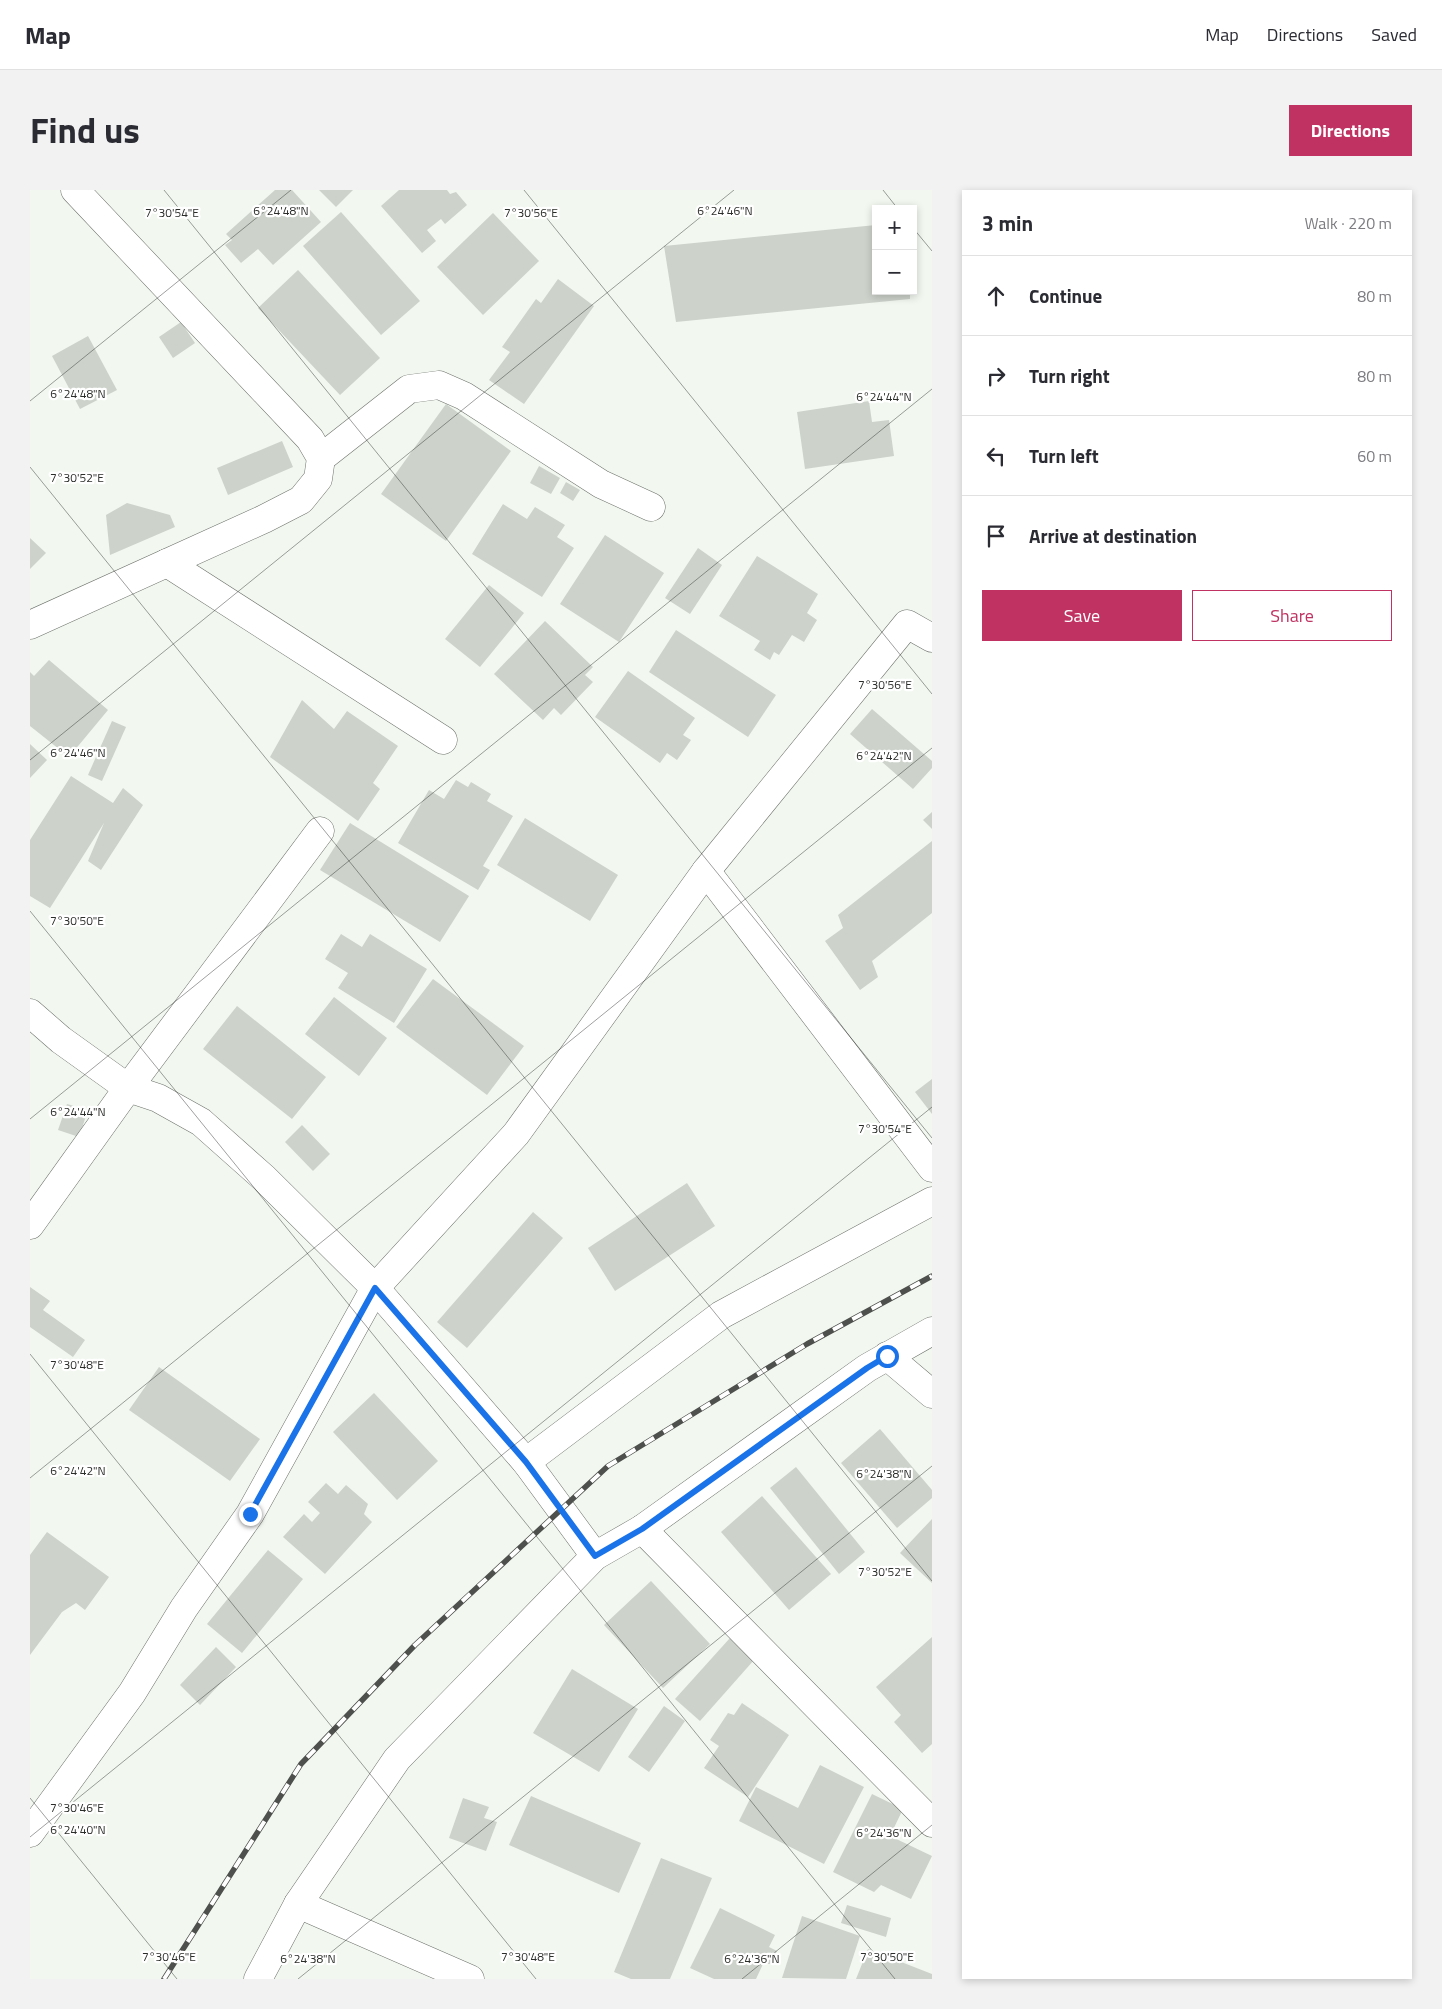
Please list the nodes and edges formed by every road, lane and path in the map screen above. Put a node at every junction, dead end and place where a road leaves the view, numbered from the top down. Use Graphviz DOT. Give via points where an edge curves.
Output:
graph roads {
  1 [pos="75,190"];
  2 [pos="321,458"];
  3 [pos="651,508"];
  4 [pos="167,563"];
  5 [pos="30,625"];
  6 [pos="932,638"];
  7 [pos="443,740"];
  8 [pos="320,830"];
  9 [pos="706,871"];
  10 [pos="30,1013"];
  11 [pos="128,1088"];
  12 [pos="932,1168"];
  13 [pos="932,1201"];
  14 [pos="30,1225"];
  15 [pos="375,1288"];
  16 [pos="932,1332"];
  17 [pos="887,1356"];
  18 [pos="932,1394"];
  19 [pos="526,1462"];
  20 [pos="642,1529"];
  21 [pos="595,1556"];
  22 [pos="932,1823"];
  23 [pos="30,1834"];
  24 [pos="298,1904"];
  25 [pos="258,1979"];
  26 [pos="470,1979"];
  1 -- 2 [label="street" via="310,439"];
  2 -- 3 [label="street" via="409,389 439,384 464,396 601,484"];
  2 -- 4 [label="street" via="318,479 301,500"];
  4 -- 5 [label="street"];
  4 -- 7 [label="street"];
  6 -- 9 [label="street" via="907,624"];
  8 -- 11 [label="street"];
  9 -- 12 [label="street"];
  9 -- 15 [label="street" via="516,1134"];
  10 -- 11 [label="street" via="61,1040"];
  11 -- 14 [label="street"];
  11 -- 15 [label="street" via="158,1098 201,1122 264,1178"];
  13 -- 19 [label="street" via="721,1315"];
  15 -- 19 [label="street"];
  15 -- 23 [label="street" via="250,1514 184,1608 132,1693"];
  16 -- 17 [label="street"];
  17 -- 18 [label="street"];
  17 -- 20 [label="street"];
  19 -- 21 [label="street"];
  20 -- 21 [label="street"];
  20 -- 22 [label="street"];
  21 -- 24 [label="street" via="398,1759"];
  24 -- 25 [label="street"];
  24 -- 26 [label="street"];
}
